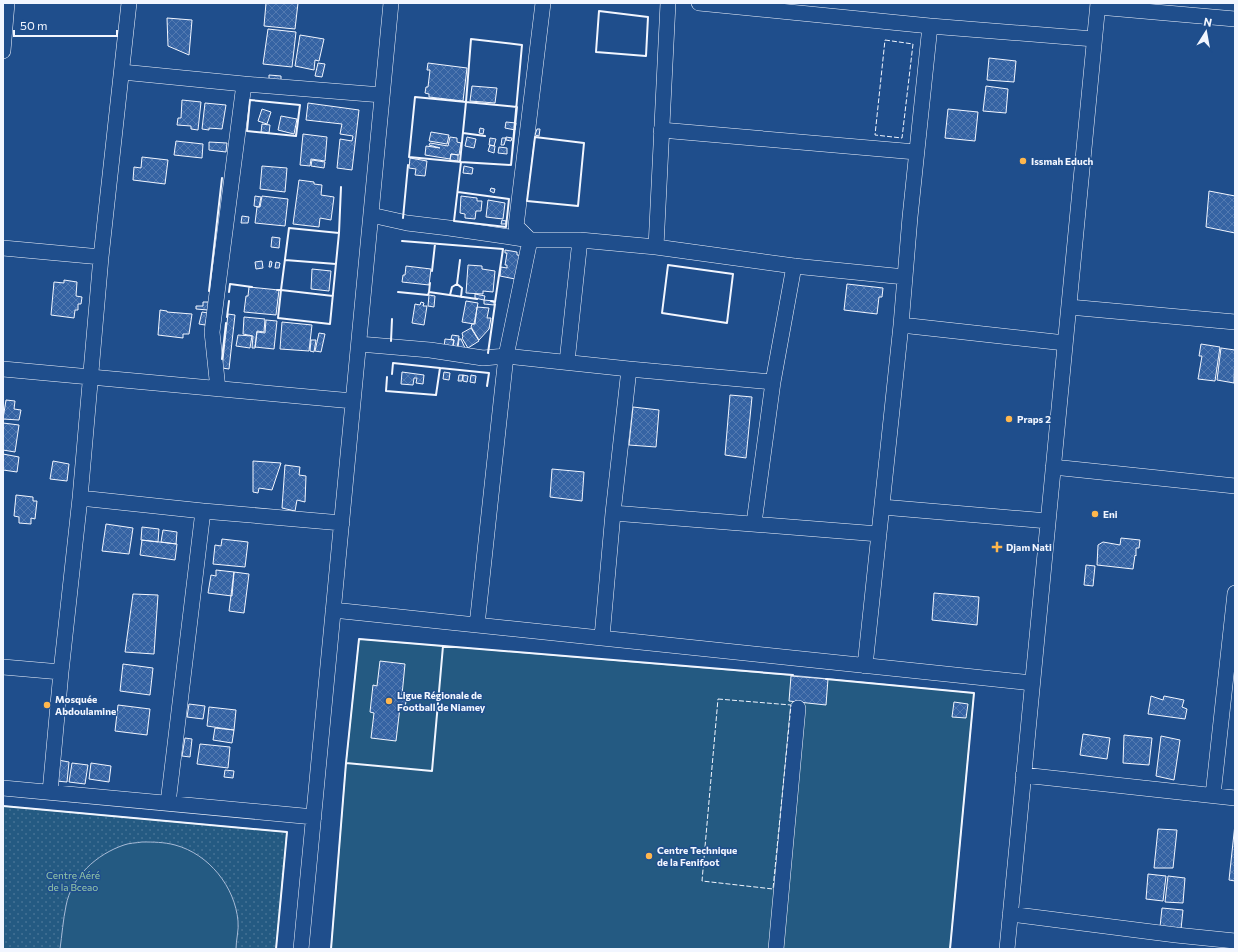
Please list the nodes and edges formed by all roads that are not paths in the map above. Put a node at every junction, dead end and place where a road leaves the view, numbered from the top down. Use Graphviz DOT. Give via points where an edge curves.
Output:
graph roads {
  1 [pos="7,3"];
  2 [pos="129,3"];
  3 [pos="391,3"];
  4 [pos="543,3"];
  5 [pos="668,3"];
  6 [pos="699,3"];
  7 [pos="1098,5"];
  8 [pos="770,6"];
  9 [pos="1235,19"];
  10 [pos="930,26"];
  11 [pos="1094,39"];
  12 [pos="3,51"];
  13 [pos="122,72"];
  14 [pos="244,84"];
  15 [pos="382,95"];
  16 [pos="661,130"];
  17 [pos="916,152"];
  18 [pos="371,215"];
  19 [pos="530,240"];
  20 [pos="580,240"];
  21 [pos="656,247"];
  22 [pos="3,248"];
  23 [pos="101,257"];
  24 [pos="794,266"];
  25 [pos="905,277"];
  26 [pos="1069,307"];
  27 [pos="1235,322"];
  28 [pos="901,325"];
  29 [pos="1065,343"];
  30 [pos="359,344"];
  31 [pos="506,356"];
  32 [pos="567,362"];
  33 [pos="3,369"];
  34 [pos="629,370"];
  35 [pos="91,377"];
  36 [pos="773,382"];
  37 [pos="218,389"];
  38 [pos="353,401"];
  39 [pos="1053,467"];
  40 [pos="1235,486"];
  41 [pos="80,498"];
  42 [pos="882,506"];
  43 [pos="203,511"];
  44 [pos="613,513"];
  45 [pos="1048,521"];
  46 [pos="342,523"];
  47 [pos="754,523"];
  48 [pos="879,534"];
  49 [pos="1235,593"];
  50 [pos="333,610"];
  51 [pos="477,624"];
  52 [pos="602,637"];
  53 [pos="1232,647"];
  54 [pos="865,666"];
  55 [pos="3,667"];
  56 [pos="61,672"];
  57 [pos="1032,683"];
  58 [pos="798,708"];
  59 [pos="1023,775"];
  60 [pos="3,788"];
  61 [pos="50,792"];
  62 [pos="1213,796"];
  63 [pos="1235,798"];
  64 [pos="168,803"];
  65 [pos="314,817"];
  66 [pos="1010,914"];
  67 [pos="1235,941"];
  68 [pos="1176,942"];
  69 [pos="301,949"];
  70 [pos="776,949"];
  71 [pos="1006,949"];
  1 -- 12 [label="street"];
  2 -- 13 [label="street"];
  3 -- 15 [label="street"];
  4 -- 19 [label="street" via="516,226"];
  5 -- 16 [label="street"];
  6 -- 8 [label="street"];
  7 -- 9 [label="street"];
  7 -- 11 [label="street"];
  8 -- 10 [label="street"];
  10 -- 11 [label="street"];
  10 -- 17 [label="street"];
  11 -- 26 [label="street"];
  13 -- 14 [label="street"];
  13 -- 23 [label="street"];
  14 -- 15 [label="street"];
  14 -- 37 [label="street" via="212,332"];
  15 -- 18 [label="street"];
  16 -- 17 [label="street"];
  16 -- 21 [label="street"];
  17 -- 25 [label="street"];
  18 -- 19 [label="street" via="408,224"];
  18 -- 30 [label="street"];
  19 -- 20 [label="street"];
  19 -- 31 [label="street"];
  20 -- 21 [label="street"];
  20 -- 32 [label="street"];
  21 -- 24 [label="street"];
  22 -- 23 [label="street"];
  23 -- 35 [label="street"];
  24 -- 25 [label="street"];
  24 -- 36 [label="street"];
  25 -- 28 [label="street"];
  26 -- 27 [label="street"];
  26 -- 29 [label="street"];
  28 -- 29 [label="street"];
  28 -- 42 [label="street"];
  29 -- 39 [label="street"];
  30 -- 31 [label="street" via="430,350 483,358"];
  30 -- 38 [label="street"];
  31 -- 32 [label="street"];
  31 -- 51 [label="street"];
  32 -- 34 [label="street"];
  33 -- 35 [label="street"];
  34 -- 36 [label="street"];
  34 -- 44 [label="street"];
  35 -- 37 [label="street"];
  35 -- 41 [label="street"];
  36 -- 47 [label="street"];
  37 -- 38 [label="street"];
  38 -- 46 [label="street"];
  39 -- 40 [label="street"];
  39 -- 45 [label="street"];
  41 -- 43 [label="street"];
  41 -- 56 [label="street"];
  42 -- 45 [label="street"];
  42 -- 48 [label="street"];
  43 -- 46 [label="street"];
  43 -- 64 [label="street"];
  44 -- 47 [label="street"];
  44 -- 52 [label="street"];
  45 -- 57 [label="street"];
  46 -- 50 [label="street"];
  47 -- 48 [label="street"];
  48 -- 54 [label="street"];
  49 -- 53 [label="street"];
  50 -- 51 [label="street"];
  50 -- 65 [label="street"];
  51 -- 52 [label="street"];
  52 -- 54 [label="street"];
  53 -- 62 [label="street"];
  54 -- 57 [label="street"];
  55 -- 56 [label="street"];
  56 -- 61 [label="street"];
  57 -- 59 [label="street"];
  58 -- 70 [label="street"];
  59 -- 62 [label="street"];
  59 -- 66 [label="street"];
  60 -- 61 [label="street"];
  61 -- 64 [label="street"];
  62 -- 63 [label="street"];
  64 -- 65 [label="street"];
  65 -- 69 [label="street"];
  66 -- 68 [label="street"];
  66 -- 71 [label="street"];
  67 -- 68 [label="street"];
}
